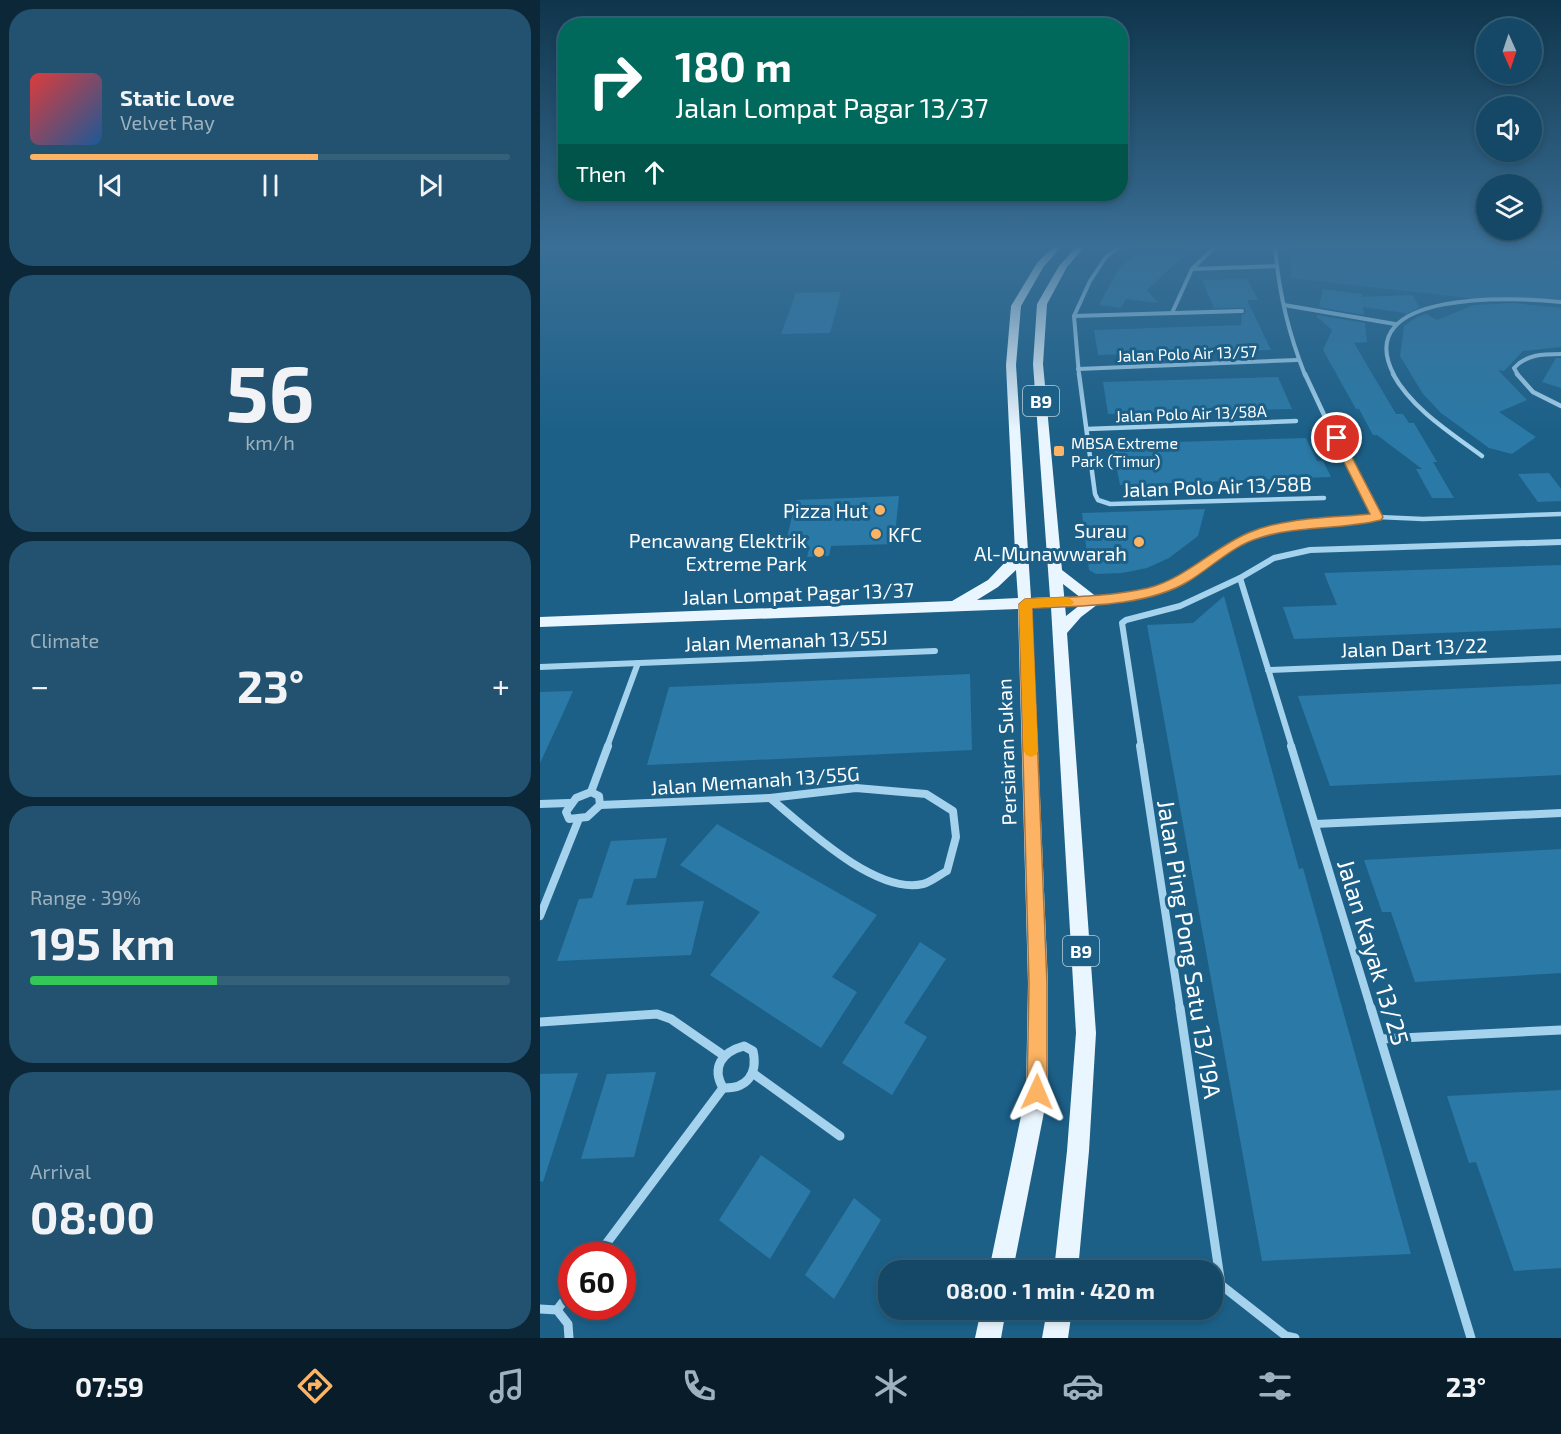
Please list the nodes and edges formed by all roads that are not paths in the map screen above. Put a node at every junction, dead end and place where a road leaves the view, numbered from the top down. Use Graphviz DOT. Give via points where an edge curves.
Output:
graph roads {
  1 [pos="1016,306"];
  2 [pos="1043,306"];
  3 [pos="1078,306"];
  4 [pos="1175,306"];
  5 [pos="1284,306"];
  6 [pos="1292,306"];
  7 [pos="1440,306"];
  8 [pos="1242,311"];
  9 [pos="1172,313"];
  10 [pos="1074,316"];
  11 [pos="1395,324"];
  12 [pos="1561,354"];
  13 [pos="1297,360"];
  14 [pos="1078,369"];
  15 [pos="1561,406"];
  16 [pos="1296,421"];
  17 [pos="1087,429"];
  18 [pos="1482,456"];
  19 [pos="1324,498"];
  20 [pos="1561,514"];
  21 [pos="1377,517"];
  22 [pos="1561,542"];
  23 [pos="1021,554"];
  24 [pos="1054,571"];
  25 [pos="1240,578"];
  26 [pos="1095,601"];
  27 [pos="1057,602"];
  28 [pos="1025,604"];
  29 [pos="952,607"];
  30 [pos="540,622"];
  31 [pos="1060,632"];
  32 [pos="934,651"];
  33 [pos="1561,658"];
  34 [pos="638,663"];
  35 [pos="540,667"];
  36 [pos="1268,670"];
  37 [pos="591,792"];
  38 [pos="770,798"];
  39 [pos="569,803"];
  40 [pos="540,804"];
  41 [pos="600,805"];
  42 [pos="1561,813"];
  43 [pos="578,821"];
  44 [pos="1315,824"];
  45 [pos="540,916"];
  46 [pos="540,1022"];
  47 [pos="1561,1030"];
  48 [pos="1381,1039"];
  49 [pos="723,1055"];
  50 [pos="754,1074"];
  51 [pos="723,1088"];
  52 [pos="840,1136"];
  53 [pos="608,1242"];
  54 [pos="1003,1260"];
  55 [pos="1067,1260"];
  56 [pos="540,1309"];
  57 [pos="557,1310"];
  58 [pos="992,1320"];
  59 [pos="1058,1320"];
  60 [pos="569,1338"];
  61 [pos="988,1338"];
  62 [pos="1055,1338"];
  63 [pos="1295,1338"];
  64 [pos="1472,1338"];
  1 -- 23 [label="main road, Persiaran Sukan / B9" via="1011,365"];
  2 -- 24 [label="main road, B9" via="1038,364"];
  3 -- 10 [label="street"];
  4 -- 9 [label="street"];
  5 -- 13 [label="street"];
  6 -- 11 [label="street"];
  7 -- 11 [label="street"];
  8 -- 9 [label="street"];
  9 -- 10 [label="street"];
  10 -- 14 [label="street"];
  11 -- 18 [label="street" via="1385,349 1399,383 1440,425"];
  12 -- 15 [label="street" via="1532,356 1520,360 1514,368 1527,389"];
  13 -- 14 [label="street, Jalan Polo Air 13/57"];
  13 -- 21 [label="street"];
  14 -- 17 [label="street"];
  16 -- 17 [label="street, Jalan Polo Air 13/58A"];
  17 -- 19 [label="street, Jalan Polo Air 13/58B" via="1095,494 1098,500 1110,504"];
  20 -- 21 [label="street"];
  21 -- 26 [label="street" via="1280,527 1253,535 1183,579 1151,592"];
  22 -- 25 [label="street" via="1310,550 1274,558"];
  23 -- 28 [label="main road, Persiaran Sukan / B9"];
  23 -- 29 [label="main road" via="1012,568 986,590"];
  24 -- 26 [label="main road"];
  24 -- 27 [label="main road, B9"];
  25 -- 36 [label="street, Jalan Kayak 13/25"];
  25 -- 63 [label="street, Jalan Ping Pong Satu 13/19A" via="1180,606 1126,620 1121,628 1221,1285 1286,1336"];
  26 -- 27 [label="street"];
  26 -- 31 [label="main road" via="1076,613"];
  27 -- 28 [label="main road, Jalan Lompat Pagar 13/37"];
  27 -- 31 [label="main road, B9"];
  28 -- 29 [label="main road, Jalan Lompat Pagar 13/37"];
  28 -- 54 [label="main road, Persiaran Sukan / B9" via="1038,984 1037,1092"];
  29 -- 30 [label="main road, Jalan Lompat Pagar 13/37"];
  31 -- 55 [label="main road, B9" via="1086,1033"];
  32 -- 34 [label="street, Jalan Memanah 13/55J"];
  33 -- 36 [label="street, Jalan Dart 13/22"];
  34 -- 35 [label="street, Jalan Memanah 13/55J"];
  34 -- 37 [label="street"];
  36 -- 44 [label="street, Jalan Kayak 13/25"];
  37 -- 39 [label="street"];
  37 -- 41 [label="street" via="599,796"];
  38 -- 38 [label="street, Jalan Memanah 13/55G" via="850,862 897,883 921,885 947,871 956,837 952,811 926,794 856,788"];
  38 -- 41 [label="street, Jalan Memanah 13/55G"];
  39 -- 40 [label="street"];
  39 -- 43 [label="street" via="569,819"];
  41 -- 43 [label="street" via="592,816"];
  42 -- 44 [label="street"];
  43 -- 45 [label="street"];
  44 -- 48 [label="street, Jalan Kayak 13/25"];
  46 -- 49 [label="street" via="657,1014 671,1019"];
  47 -- 48 [label="street"];
  48 -- 64 [label="street, Jalan Kayak 13/25"];
  49 -- 50 [label="street" via="744,1046 753,1051 757,1062"];
  49 -- 51 [label="street" via="716,1067"];
  50 -- 51 [label="street" via="734,1090"];
  50 -- 52 [label="street"];
  51 -- 53 [label="street"];
  56 -- 57 [label="street"];
  57 -- 60 [label="street" via="568,1324"];
  58 -- 61 [label="main road"];
  59 -- 62 [label="main road"];
}
